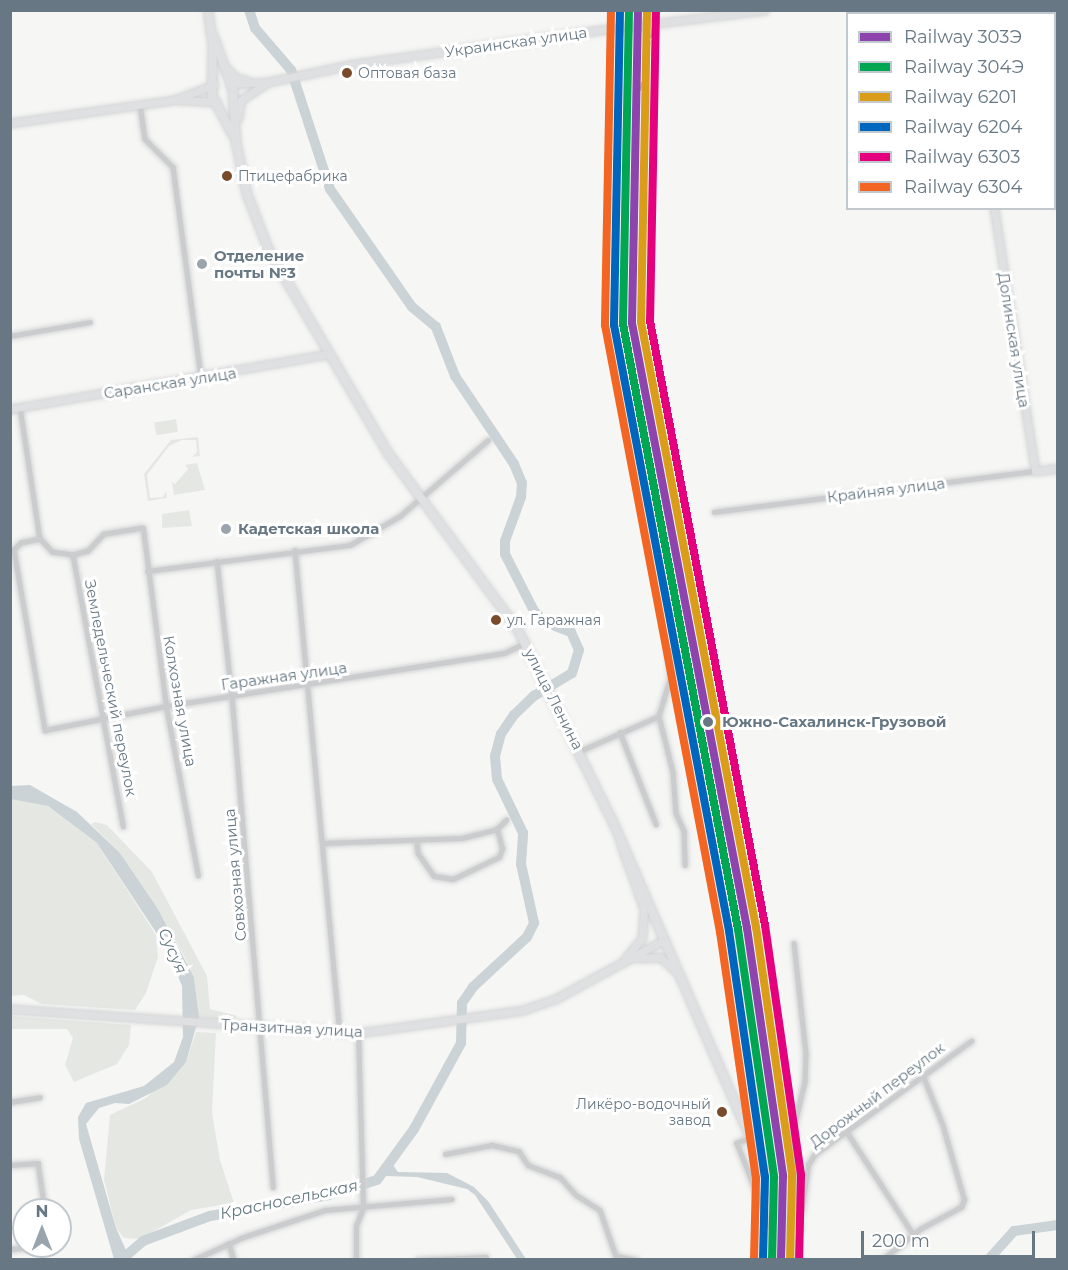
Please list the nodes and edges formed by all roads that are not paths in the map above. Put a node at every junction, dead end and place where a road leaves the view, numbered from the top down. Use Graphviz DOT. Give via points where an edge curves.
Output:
graph roads {
  1 [pos="208,10"];
  2 [pos="765,10"];
  3 [pos="213,35"];
  4 [pos="224,65"];
  5 [pos="271,81"];
  6 [pos="230,84"];
  7 [pos="214,85"];
  8 [pos="231,98"];
  9 [pos="174,100"];
  10 [pos="217,102"];
  11 [pos="140,104"];
  12 [pos="10,123"];
  13 [pos="236,142"];
  14 [pos="993,210"];
  15 [pos="90,322"];
  16 [pos="10,336"];
  17 [pos="329,354"];
  18 [pos="201,377"];
  19 [pos="20,407"];
  20 [pos="10,409"];
  21 [pos="488,440"];
  22 [pos="1058,468"];
  23 [pos="1035,471"];
  24 [pos="418,497"];
  25 [pos="714,512"];
  26 [pos="40,539"];
  27 [pos="295,550"];
  28 [pos="73,555"];
  29 [pos="217,561"];
  30 [pos="147,571"];
  31 [pos="525,643"];
  32 [pos="669,650"];
  33 [pos="309,686"];
  34 [pos="232,696"];
  35 [pos="166,706"];
  36 [pos="659,716"];
  37 [pos="106,719"];
  38 [pos="620,732"];
  39 [pos="580,751"];
  40 [pos="506,820"];
  41 [pos="656,824"];
  42 [pos="123,826"];
  43 [pos="497,829"];
  44 [pos="618,834"];
  45 [pos="417,841"];
  46 [pos="323,843"];
  47 [pos="685,865"];
  48 [pos="198,876"];
  49 [pos="664,940"];
  50 [pos="794,942"];
  51 [pos="624,961"];
  52 [pos="680,975"];
  53 [pos="10,1009"];
  54 [pos="260,1028"];
  55 [pos="340,1032"];
  56 [pos="358,1033"];
  57 [pos="971,1041"];
  58 [pos="922,1074"];
  59 [pos="40,1097"];
  60 [pos="10,1101"];
  61 [pos="847,1132"];
  62 [pos="748,1139"];
  63 [pos="445,1154"];
  64 [pos="10,1165"];
  65 [pos="273,1187"];
  66 [pos="43,1198"];
  67 [pos="452,1199"];
  68 [pos="363,1208"];
  69 [pos="800,1230"];
  70 [pos="913,1234"];
  71 [pos="791,1242"];
  72 [pos="229,1243"];
  73 [pos="486,1257"];
  74 [pos="193,1260"];
  75 [pos="234,1260"];
  76 [pos="356,1260"];
  77 [pos="417,1260"];
  78 [pos="637,1260"];
  79 [pos="774,1260"];
  80 [pos="795,1260"];
  81 [pos="882,1260"];
  1 -- 3 [label="main road, улица Ленина"];
  2 -- 5 [label="main road, Украинская улица" via="354,64"];
  3 -- 4 [label="main road, улица Ленина"];
  3 -- 7 [label="main road, улица Ленина"];
  4 -- 5 [label="main road" via="241,80"];
  4 -- 6 [label="main road, улица Ленина"];
  5 -- 6 [label="main road, Украинская улица"];
  5 -- 8 [label="main road, Украинская улица"];
  5 -- 13 [label="main road" via="241,100"];
  6 -- 7 [label="main road, Украинская улица" via="220,81"];
  6 -- 8 [label="main road, улица Ленина"];
  7 -- 9 [label="main road, Украинская улица"];
  7 -- 10 [label="main road, улица Ленина" via="212,96"];
  8 -- 10 [label="main road, Украинская улица"];
  8 -- 13 [label="main road, улица Ленина"];
  9 -- 10 [label="main road"];
  9 -- 11 [label="main road, Украинская улица"];
  10 -- 13 [label="main road, улица Ленина"];
  11 -- 12 [label="main road, Украинская улица"];
  11 -- 18 [label="street" via="145,139 173,167"];
  13 -- 17 [label="main road, улица Ленина" via="247,194 269,251"];
  14 -- 23 [label="main road, Долинская улица"];
  15 -- 16 [label="street"];
  17 -- 18 [label="main road, Саранская улица"];
  17 -- 24 [label="main road, улица Ленина"];
  18 -- 19 [label="main road, Саранская улица"];
  19 -- 20 [label="main road, Саранская улица"];
  19 -- 26 [label="street"];
  21 -- 24 [label="street"];
  22 -- 23 [label="main road, Крайняя улица"];
  23 -- 25 [label="street, Крайняя улица"];
  24 -- 27 [label="street" via="376,533 350,545"];
  24 -- 31 [label="main road, улица Ленина" via="509,615"];
  26 -- 28 [label="street" via="52,552"];
  26 -- 37 [label="street, Гаражная улица" via="21,543 14,550 45,730"];
  27 -- 29 [label="street"];
  27 -- 33 [label="street"];
  28 -- 30 [label="street, Колхозная улица" via="88,551 104,534 143,528"];
  28 -- 37 [label="street, Земледельческий переулок"];
  29 -- 30 [label="street"];
  29 -- 34 [label="street, Совхозная улица"];
  30 -- 35 [label="street, Колхозная улица"];
  31 -- 33 [label="street, Гаражная улица" via="504,653"];
  31 -- 39 [label="main road, улица Ленина"];
  32 -- 36 [label="street" via="670,677"];
  33 -- 34 [label="street, Гаражная улица"];
  33 -- 46 [label="street"];
  34 -- 35 [label="street, Гаражная улица"];
  34 -- 54 [label="street, Совхозная улица"];
  35 -- 37 [label="street, Гаражная улица"];
  35 -- 48 [label="street, Колхозная улица"];
  36 -- 38 [label="street"];
  36 -- 47 [label="street" via="673,772 676,813 684,831"];
  37 -- 42 [label="street, Земледельческий переулок"];
  38 -- 39 [label="street"];
  38 -- 41 [label="street"];
  39 -- 44 [label="main road, улица Ленина"];
  40 -- 43 [label="street"];
  43 -- 45 [label="street" via="462,838"];
  43 -- 45 [label="street" via="499,857 453,879 434,876 418,853"];
  44 -- 49 [label="main road, улица Ленина"];
  44 -- 51 [label="main road" via="622,857 644,909 642,938"];
  45 -- 46 [label="street"];
  46 -- 55 [label="street"];
  49 -- 51 [label="main road, Транзитная улица"];
  49 -- 52 [label="main road, улица Ленина"];
  50 -- 69 [label="street" via="806,1054 805,1082 793,1132"];
  51 -- 52 [label="main road" via="660,957"];
  51 -- 56 [label="main road, Транзитная улица" via="556,998 483,1018"];
  52 -- 62 [label="main road, улица Ленина"];
  53 -- 54 [label="main road, Транзитная улица"];
  54 -- 55 [label="main road, Транзитная улица"];
  54 -- 65 [label="street, Совхозная улица"];
  55 -- 56 [label="main road, Транзитная улица"];
  56 -- 68 [label="street"];
  57 -- 58 [label="street, Дорожный переулок"];
  58 -- 61 [label="street, Дорожный переулок"];
  58 -- 70 [label="street" via="962,1186 961,1207"];
  59 -- 60 [label="street"];
  61 -- 69 [label="street, Дорожный переулок" via="815,1154 808,1165"];
  61 -- 70 [label="street"];
  62 -- 71 [label="main road, улица Ленина" via="774,1193"];
  62 -- 79 [label="street" via="737,1143 772,1231"];
  63 -- 78 [label="street" via="492,1145 519,1151 528,1165 560,1177 576,1195 600,1210 616,1256"];
  64 -- 66 [label="street" via="38,1163"];
  67 -- 68 [label="street"];
  68 -- 72 [label="street" via="325,1210"];
  68 -- 76 [label="street" via="356,1226"];
  69 -- 71 [label="street, Дорожный переулок"];
  70 -- 81 [label="street"];
  71 -- 80 [label="main road, улица Ленина"];
  72 -- 74 [label="street"];
  72 -- 75 [label="street"];
  73 -- 77 [label="street"];
}
